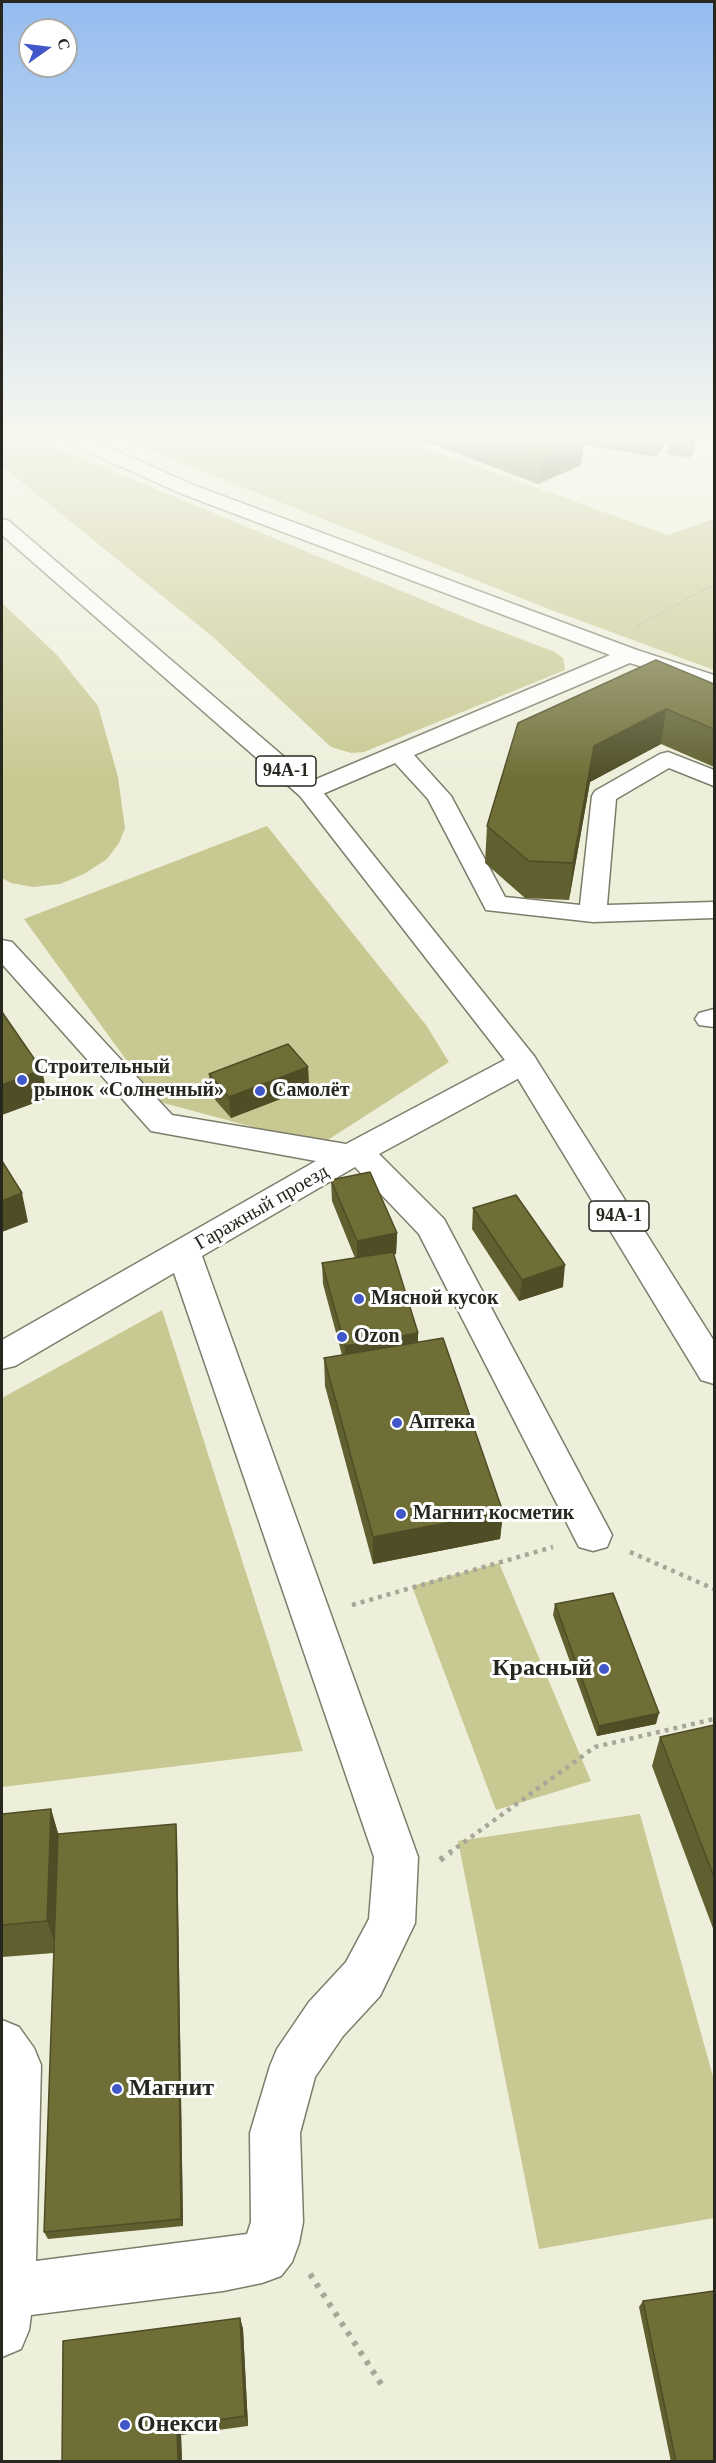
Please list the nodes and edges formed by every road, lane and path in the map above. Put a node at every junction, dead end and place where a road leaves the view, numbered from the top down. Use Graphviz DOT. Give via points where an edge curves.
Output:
graph roads {
  1 [pos="32,551"];
  2 [pos="351,551"];
  3 [pos="714,585"];
  4 [pos="629,656"];
  5 [pos="714,682"];
  6 [pos="399,753"];
  7 [pos="714,779"];
  8 [pos="309,791"];
  9 [pos="714,910"];
  10 [pos="593,914"];
  11 [pos="2,948"];
  12 [pos="523,1063"];
  13 [pos="355,1154"];
  14 [pos="184,1253"];
  15 [pos="2,1356"];
  16 [pos="714,1370"];
  17 [pos="593,1535"];
  18 [pos="714,1589"];
  19 [pos="311,1616"];
  20 [pos="714,1719"];
  21 [pos="393,1894"];
  22 [pos="2,2044"];
  23 [pos="277,2222"];
  24 [pos="5,2310"];
  25 [pos="385,2390"];
  1 -- 8 [label="street, 94А-1"];
  2 -- 4 [label="street"];
  3 -- 4 [label="path" via="640,624 612,644"];
  4 -- 5 [label="street"];
  4 -- 6 [label="street"];
  6 -- 8 [label="street"];
  6 -- 10 [label="street" via="439,796 495,904"];
  7 -- 10 [label="street" via="668,759 604,796"];
  8 -- 12 [label="street, 94А-1"];
  9 -- 10 [label="street"];
  11 -- 13 [label="street" via="162,1124"];
  12 -- 13 [label="street, Гаражный проезд"];
  12 -- 16 [label="street, 94А-1"];
  13 -- 14 [label="street, Гаражный проезд"];
  13 -- 17 [label="street" via="432,1227"];
  14 -- 15 [label="street, Гаражный проезд"];
  14 -- 19 [label="street"];
  17 -- 18 [label="path"];
  17 -- 19 [label="path"];
  19 -- 21 [label="street" via="396,1857"];
  20 -- 21 [label="path" via="595,1747"];
  21 -- 23 [label="street" via="392,1923 363,1979 326,2019 294,2066 275,2133"];
  22 -- 24 [label="street" via="17,2065"];
  23 -- 24 [label="street" via="273,2243 262,2257"];
  23 -- 25 [label="path"];
}
